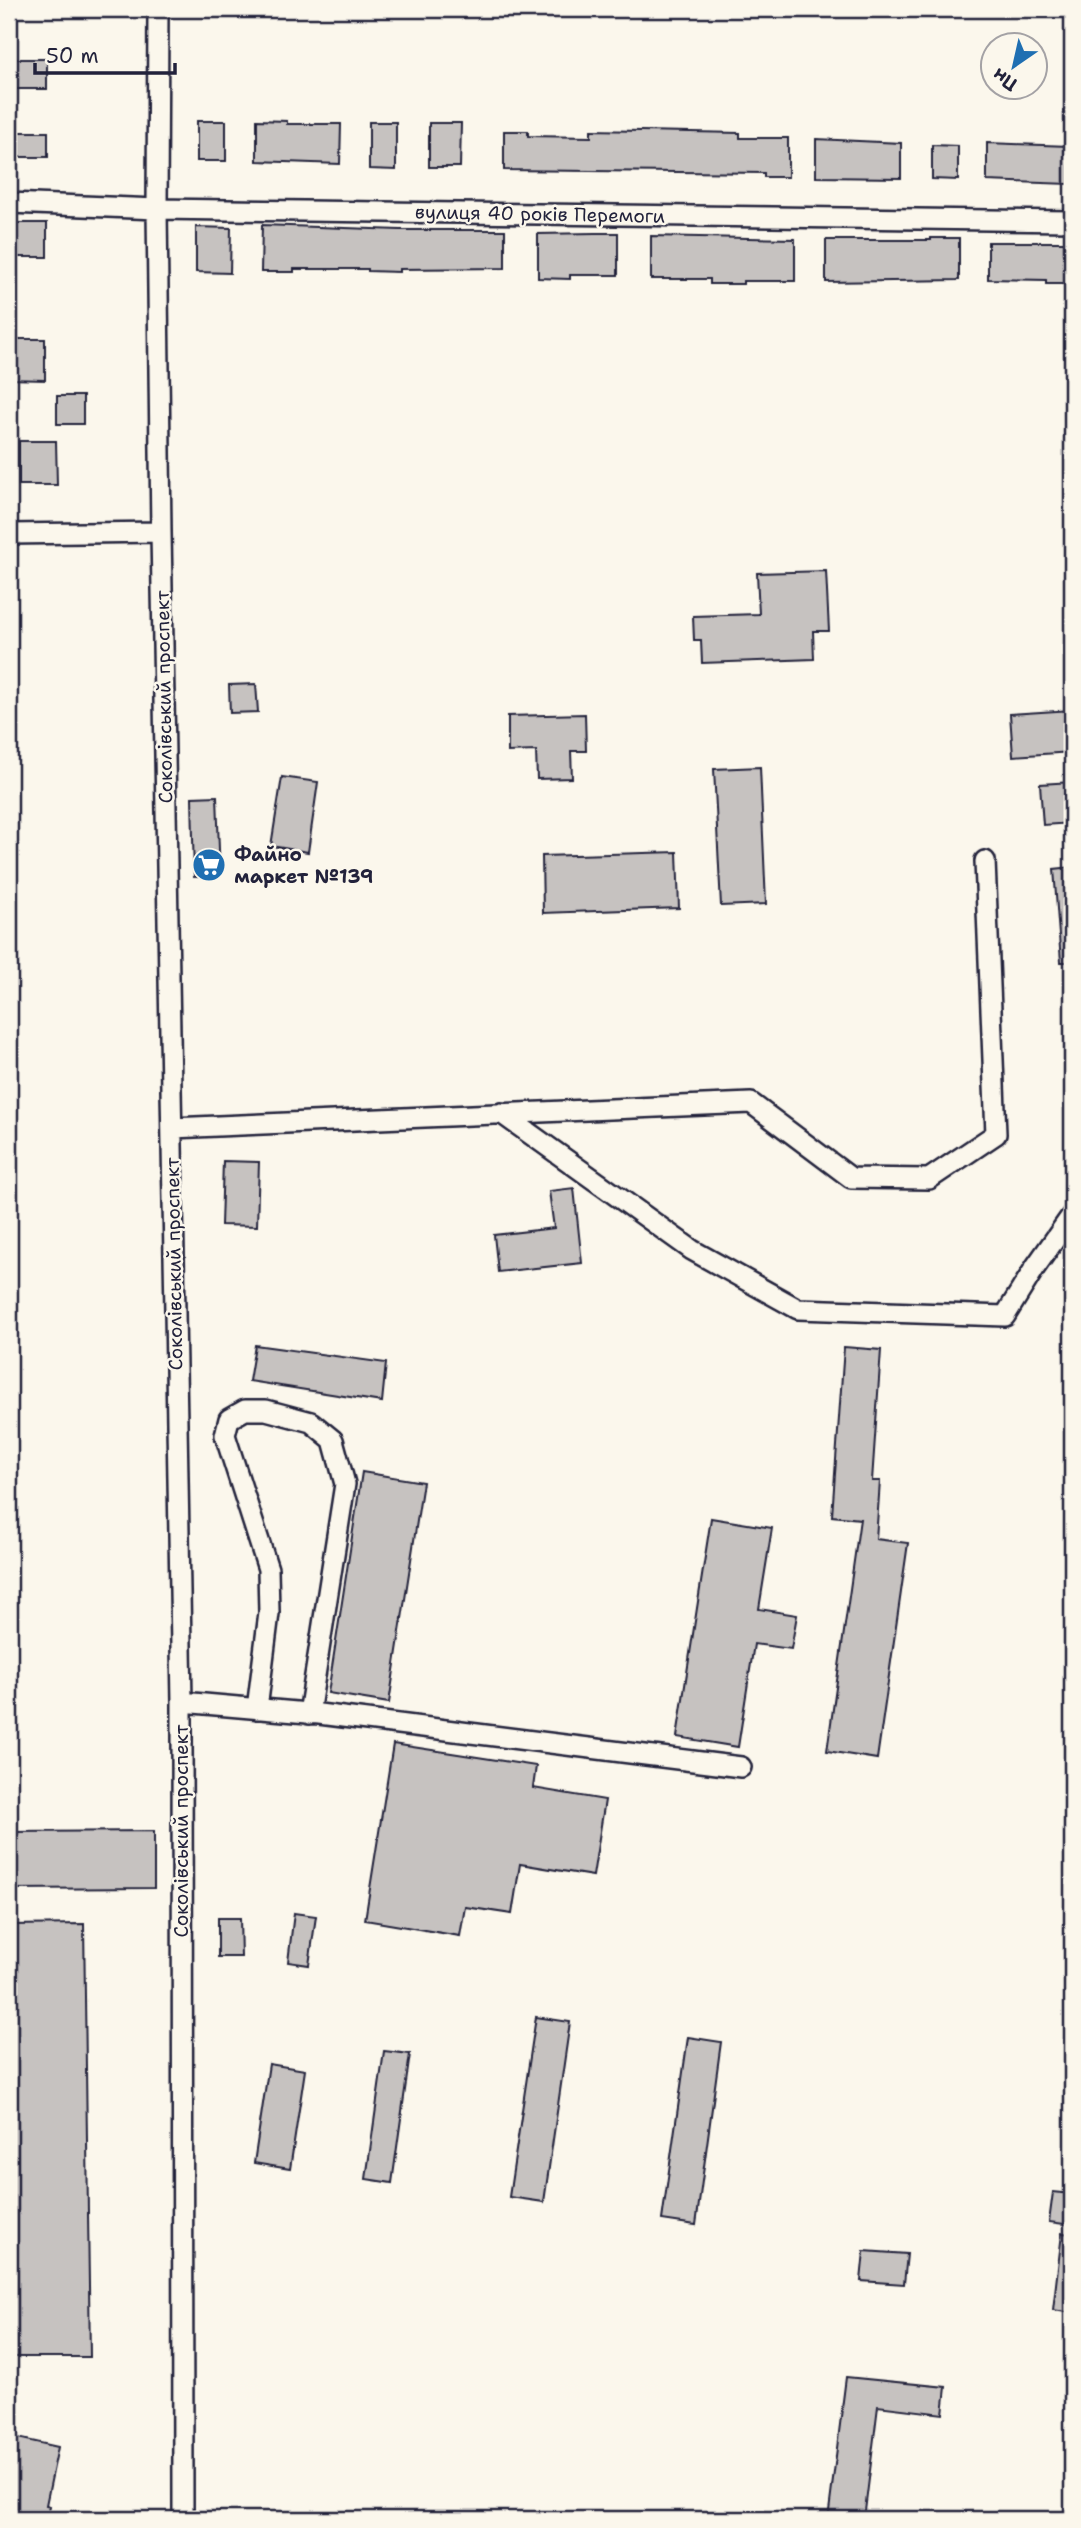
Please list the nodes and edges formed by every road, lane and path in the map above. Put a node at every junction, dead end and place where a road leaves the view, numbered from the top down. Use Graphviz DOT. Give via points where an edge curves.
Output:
graph roads {
  1 [pos="158,9"];
  2 [pos="9,202"];
  3 [pos="157,209"];
  4 [pos="1072,221"];
  5 [pos="161,532"];
  6 [pos="9,534"];
  7 [pos="985,861"];
  8 [pos="501,1113"];
  9 [pos="172,1128"];
  10 [pos="1072,1215"];
  11 [pos="182,1702"];
  12 [pos="257,1709"];
  13 [pos="309,1714"];
  14 [pos="741,1767"];
  15 [pos="183,2519"];
  1 -- 3 [label="street, Соколівський проспект"];
  2 -- 3 [label="street, вулиця 40 років Перемоги"];
  3 -- 4 [label="street, вулиця 40 років Перемоги"];
  3 -- 5 [label="street, Соколівський проспект"];
  5 -- 6 [label="street"];
  5 -- 9 [label="street, Соколівський проспект"];
  7 -- 8 [label="street" via="996,1133 929,1179 851,1178 751,1102"];
  8 -- 9 [label="street"];
  8 -- 10 [label="street" via="692,1250 798,1309 1005,1316"];
  9 -- 11 [label="street, Соколівський проспект"];
  11 -- 12 [label="street"];
  11 -- 15 [label="street, Соколівський проспект"];
  12 -- 13 [label="street"];
  12 -- 13 [label="street" via="269,1613 268,1569 225,1435 229,1419 245,1410 266,1410 311,1422 333,1440 345,1485"];
  13 -- 14 [label="street"];
}
